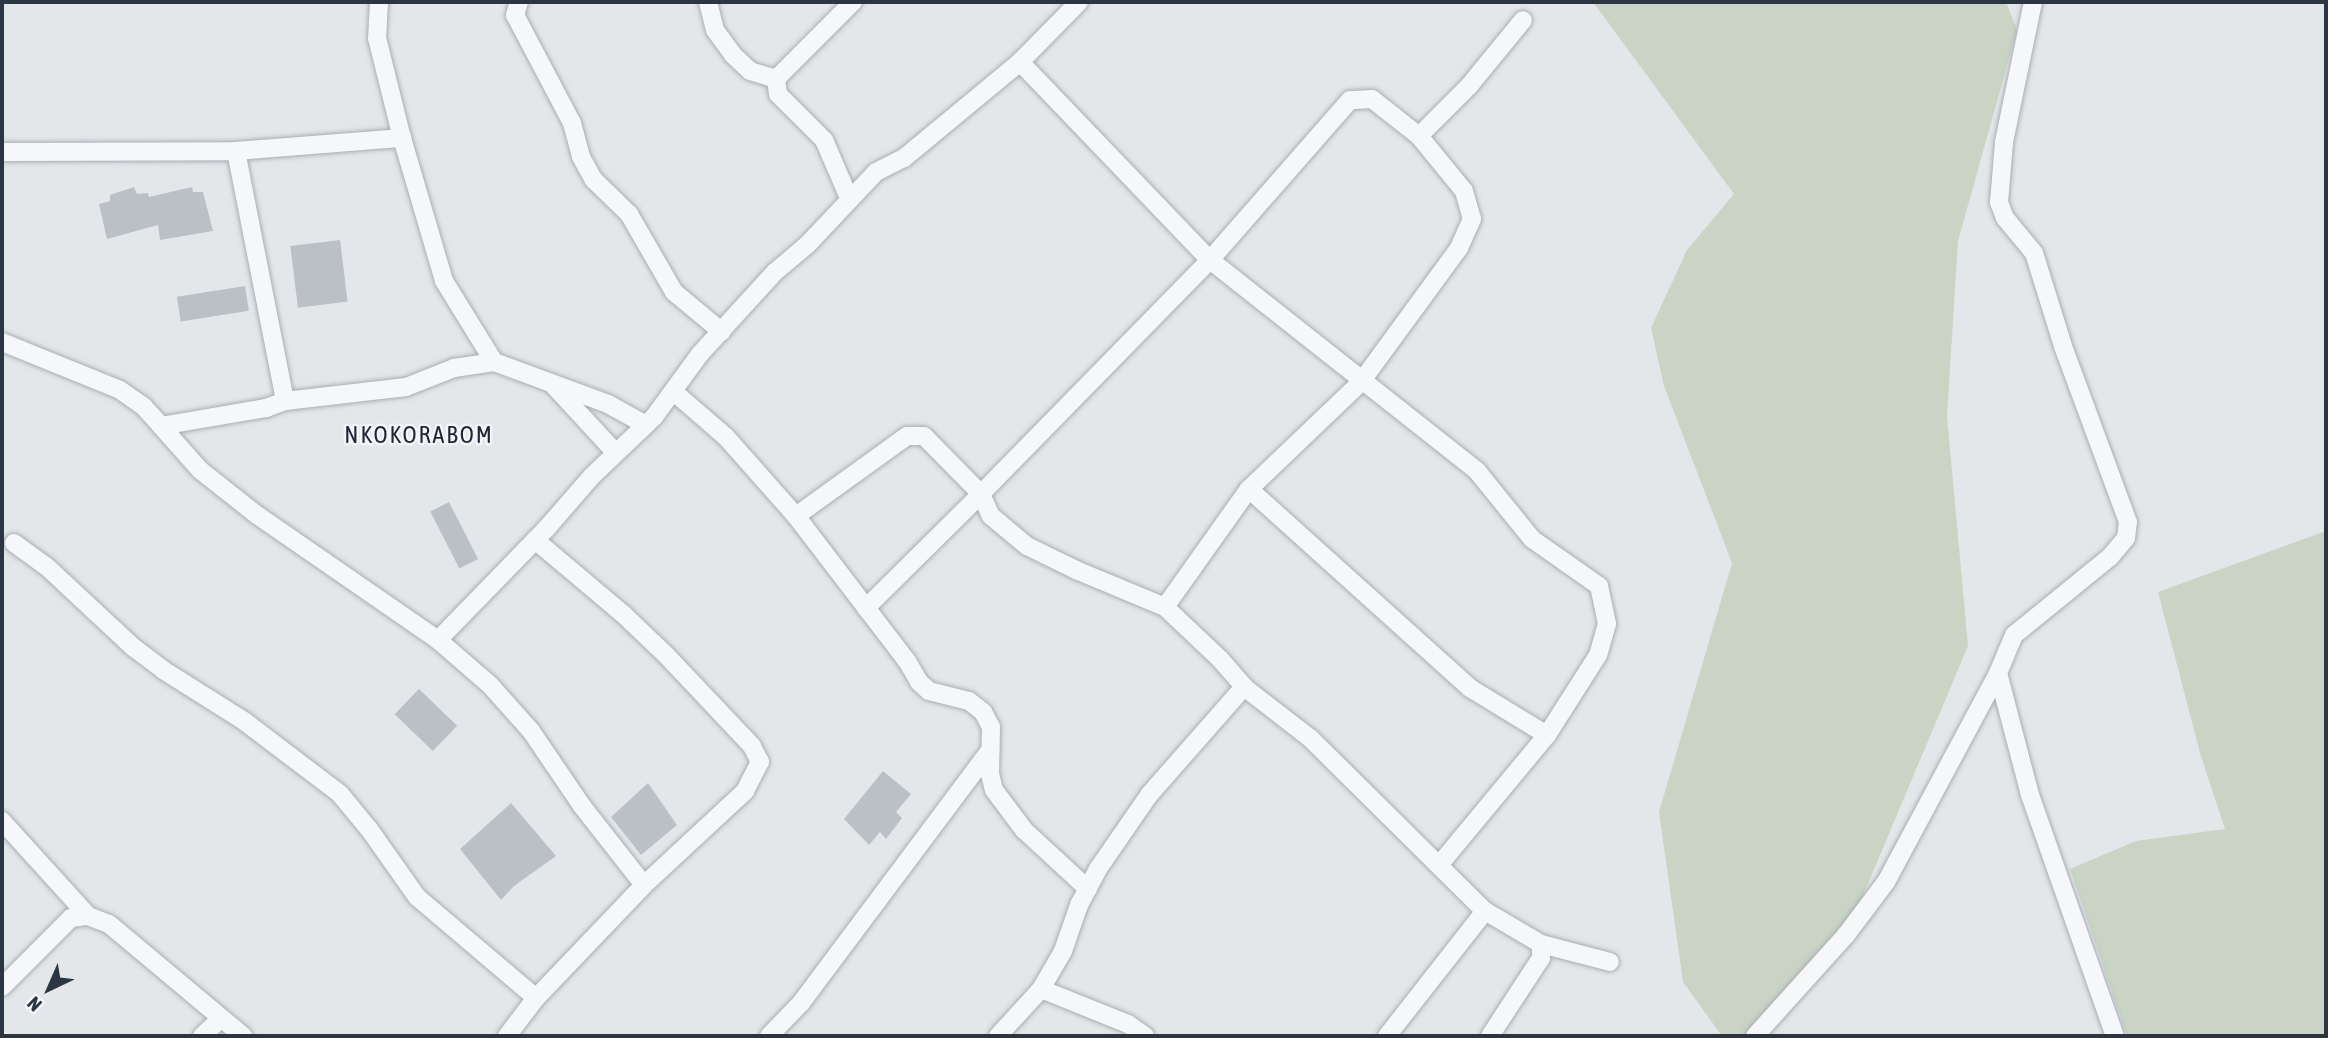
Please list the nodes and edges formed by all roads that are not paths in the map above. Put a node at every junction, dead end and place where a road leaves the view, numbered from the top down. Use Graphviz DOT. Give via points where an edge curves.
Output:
graph roads {
  1 [pos="379,2"];
  2 [pos="519,2"];
  3 [pos="708,2"];
  4 [pos="853,2"];
  5 [pos="1079,2"];
  6 [pos="2033,2"];
  7 [pos="1523,20"];
  8 [pos="1020,62"];
  9 [pos="776,79"];
  10 [pos="1419,136"];
  11 [pos="402,138"];
  12 [pos="236,151"];
  13 [pos="2,152"];
  14 [pos="849,198"];
  15 [pos="1210,260"];
  16 [pos="722,332"];
  17 [pos="2,342"];
  18 [pos="494,362"];
  19 [pos="1361,382"];
  20 [pos="552,384"];
  21 [pos="674,392"];
  22 [pos="285,401"];
  23 [pos="646,425"];
  24 [pos="161,426"];
  25 [pos="616,453"];
  26 [pos="1249,489"];
  27 [pos="982,494"];
  28 [pos="796,516"];
  29 [pos="535,540"];
  30 [pos="14,543"];
  31 [pos="1166,607"];
  32 [pos="866,608"];
  33 [pos="438,640"];
  34 [pos="1998,673"];
  35 [pos="1244,687"];
  36 [pos="1547,736"];
  37 [pos="990,750"];
  38 [pos="2,821"];
  39 [pos="1439,865"];
  40 [pos="644,885"];
  41 [pos="1088,889"];
  42 [pos="1485,911"];
  43 [pos="88,916"];
  44 [pos="1541,944"];
  45 [pos="1610,962"];
  46 [pos="2,987"];
  47 [pos="1041,989"];
  48 [pos="536,998"];
  49 [pos="221,1018"];
  50 [pos="202,1036"];
  51 [pos="243,1036"];
  52 [pos="507,1036"];
  53 [pos="769,1036"];
  54 [pos="998,1036"];
  55 [pos="1145,1036"];
  56 [pos="1387,1036"];
  57 [pos="1490,1036"];
  58 [pos="1755,1036"];
  59 [pos="2115,1036"];
  1 -- 11 [label="street" via="377,38"];
  2 -- 16 [label="street" via="515,15 572,123 581,157 594,180 629,214 674,292"];
  3 -- 9 [label="street" via="715,30 733,55 750,71"];
  4 -- 9 [label="street"];
  5 -- 8 [label="street"];
  6 -- 34 [label="street" via="2004,142 1999,202 2005,218 2034,253 2063,346 2129,522 2126,538 2110,557 2014,635"];
  7 -- 10 [label="street" via="1469,86"];
  8 -- 14 [label="street" via="904,158 876,172"];
  8 -- 15 [label="street"];
  9 -- 14 [label="street" via="778,94 824,140"];
  10 -- 15 [label="street" via="1372,99 1350,100"];
  10 -- 19 [label="street" via="1464,191 1472,219 1460,248"];
  11 -- 12 [label="street"];
  11 -- 18 [label="street" via="444,281"];
  12 -- 13 [label="street"];
  12 -- 22 [label="street"];
  14 -- 16 [label="street"];
  15 -- 19 [label="street"];
  15 -- 27 [label="street"];
  16 -- 21 [label="street"];
  17 -- 24 [label="street" via="120,390"];
  18 -- 20 [label="street"];
  18 -- 22 [label="street" via="454,368 406,387"];
  19 -- 26 [label="street"];
  19 -- 36 [label="street" via="1477,471 1532,539 1599,586 1607,624 1598,655"];
  20 -- 23 [label="street" via="607,404"];
  20 -- 25 [label="street"];
  21 -- 23 [label="street"];
  21 -- 28 [label="street" via="726,437"];
  22 -- 24 [label="street"];
  23 -- 25 [label="street"];
  24 -- 33 [label="street" via="200,470 257,515"];
  25 -- 29 [label="street"];
  26 -- 31 [label="street"];
  26 -- 36 [label="street" via="1470,688"];
  27 -- 28 [label="street" via="925,436 907,436"];
  27 -- 31 [label="street" via="991,516 1027,546"];
  27 -- 32 [label="street"];
  28 -- 32 [label="street"];
  29 -- 33 [label="street"];
  29 -- 40 [label="street" via="666,655 752,746 760,762 745,792"];
  30 -- 48 [label="street" via="46,566 143,655 244,721 340,794 417,897"];
  31 -- 35 [label="street"];
  32 -- 37 [label="street" via="929,691 969,701 983,712 991,727"];
  33 -- 40 [label="street" via="509,704"];
  34 -- 58 [label="street" via="1886,882 1846,935"];
  34 -- 59 [label="street" via="2029,796"];
  35 -- 39 [label="street" via="1311,738"];
  35 -- 41 [label="street" via="1149,795"];
  36 -- 39 [label="street"];
  37 -- 41 [label="street" via="994,790 1024,830"];
  37 -- 53 [label="street" via="802,1003"];
  38 -- 43 [label="street"];
  39 -- 42 [label="street"];
  40 -- 48 [label="street"];
  41 -- 47 [label="street" via="1063,951"];
  42 -- 44 [label="street"];
  42 -- 56 [label="street"];
  43 -- 46 [label="street" via="71,918"];
  43 -- 49 [label="street" via="109,924"];
  44 -- 45 [label="street"];
  44 -- 57 [label="street" via="1541,958"];
  47 -- 54 [label="street"];
  47 -- 55 [label="street" via="1128,1024"];
  48 -- 52 [label="street"];
  49 -- 50 [label="street"];
  49 -- 51 [label="street"];
}
